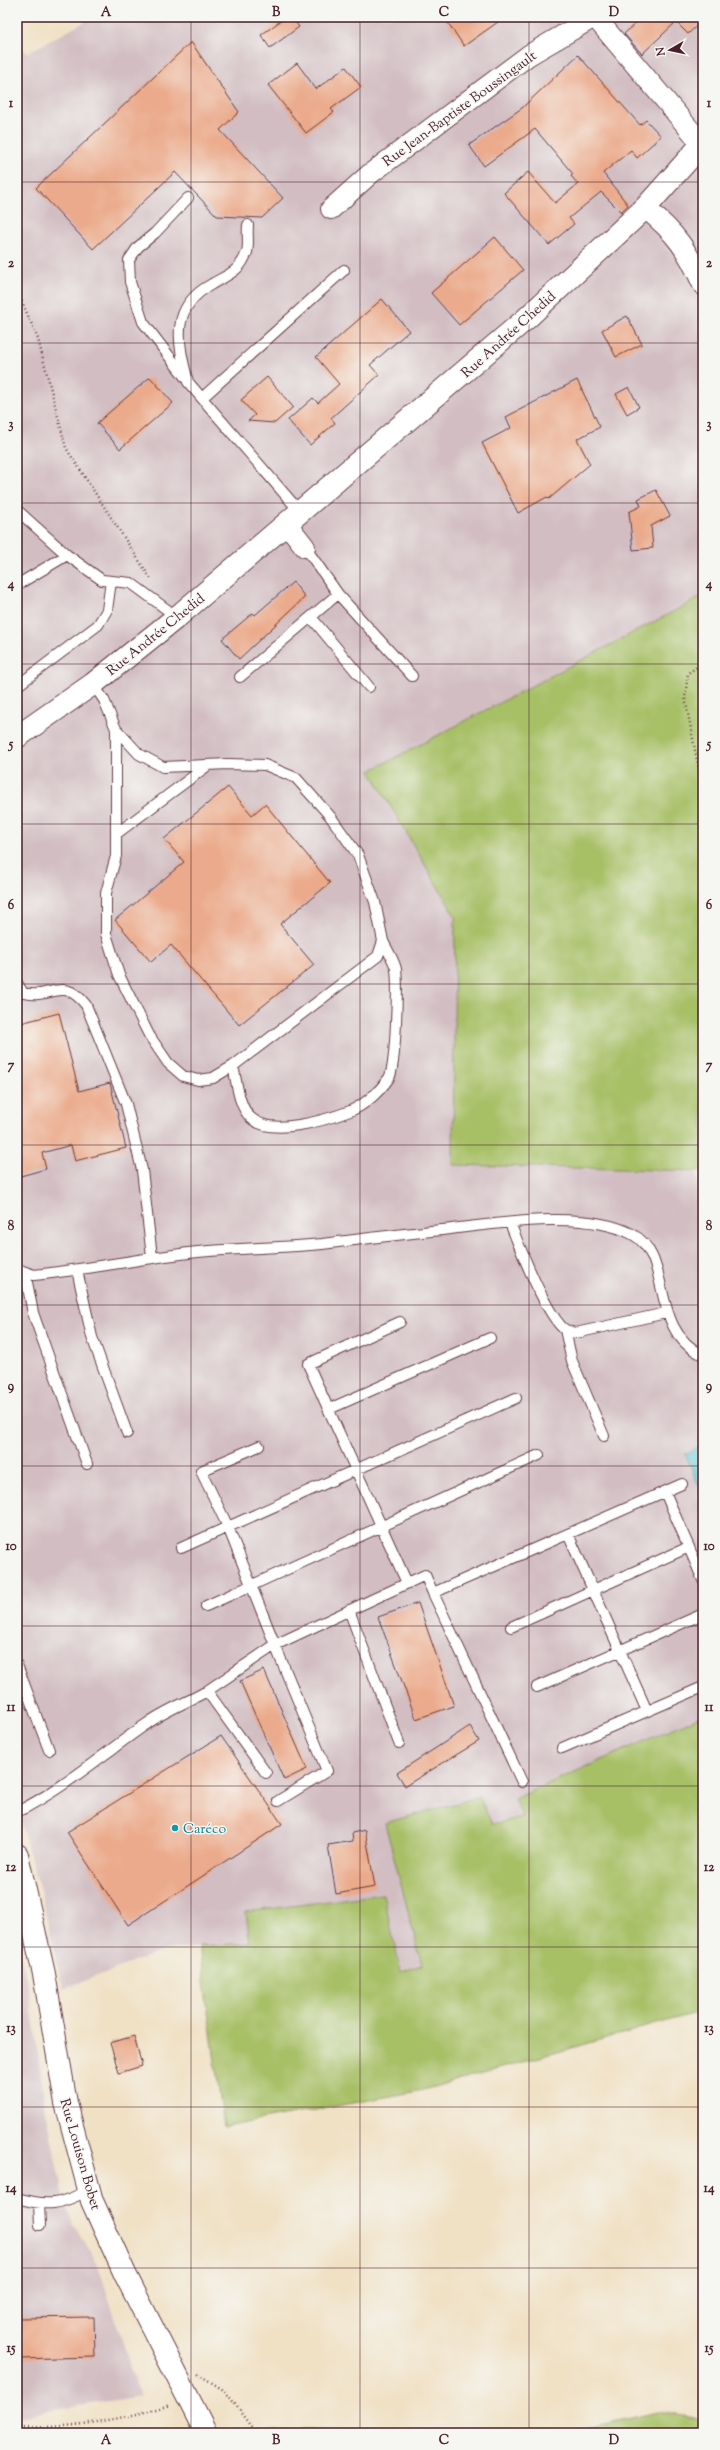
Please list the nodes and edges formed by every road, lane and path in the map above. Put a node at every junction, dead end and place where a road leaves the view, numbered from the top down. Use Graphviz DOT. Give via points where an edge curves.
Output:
graph roads {
  1 [pos="594,17"];
  2 [pos="702,144"];
  3 [pos="188,198"];
  4 [pos="645,208"];
  5 [pos="331,209"];
  6 [pos="248,225"];
  7 [pos="344,270"];
  8 [pos="703,285"];
  9 [pos="17,290"];
  10 [pos="188,382"];
  11 [pos="202,398"];
  12 [pos="17,510"];
  13 [pos="294,518"];
  14 [pos="305,547"];
  15 [pos="67,555"];
  16 [pos="111,581"];
  17 [pos="154,584"];
  18 [pos="17,585"];
  19 [pos="338,594"];
  20 [pos="177,617"];
  21 [pos="311,618"];
  22 [pos="703,663"];
  23 [pos="412,676"];
  24 [pos="240,677"];
  25 [pos="93,684"];
  26 [pos="17,686"];
  27 [pos="369,687"];
  28 [pos="116,729"];
  29 [pos="17,737"];
  30 [pos="207,766"];
  31 [pos="703,791"];
  32 [pos="116,834"];
  33 [pos="383,942"];
  34 [pos="17,984"];
  35 [pos="233,1066"];
  36 [pos="510,1223"];
  37 [pos="152,1257"];
  38 [pos="77,1270"];
  39 [pos="21,1271"];
  40 [pos="666,1313"];
  41 [pos="400,1322"];
  42 [pos="565,1330"];
  43 [pos="490,1338"];
  44 [pos="703,1355"];
  45 [pos="516,1398"];
  46 [pos="329,1409"];
  47 [pos="127,1433"];
  48 [pos="604,1436"];
  49 [pos="260,1446"];
  50 [pos="539,1455"];
  51 [pos="87,1464"];
  52 [pos="356,1469"];
  53 [pos="682,1484"];
  54 [pos="665,1492"];
  55 [pos="228,1527"];
  56 [pos="382,1528"];
  57 [pos="568,1534"];
  58 [pos="689,1547"];
  59 [pos="181,1548"];
  60 [pos="703,1580"];
  61 [pos="407,1583"];
  62 [pos="251,1586"];
  63 [pos="593,1590"];
  64 [pos="432,1593"];
  65 [pos="206,1606"];
  66 [pos="348,1610"];
  67 [pos="703,1614"];
  68 [pos="510,1627"];
  69 [pos="275,1645"];
  70 [pos="620,1651"];
  71 [pos="17,1665"];
  72 [pos="703,1687"];
  73 [pos="537,1688"];
  74 [pos="207,1691"];
  75 [pos="647,1711"];
  76 [pos="398,1743"];
  77 [pos="562,1748"];
  78 [pos="49,1750"];
  79 [pos="266,1773"];
  80 [pos="522,1782"];
  81 [pos="278,1801"];
  82 [pos="17,1812"];
  83 [pos="17,1855"];
  84 [pos="89,2190"];
  85 [pos="17,2198"];
  86 [pos="39,2204"];
  87 [pos="40,2225"];
  88 [pos="178,2380"];
  89 [pos="173,2404"];
  90 [pos="17,2427"];
  91 [pos="206,2433"];
  92 [pos="257,2433"];
  1 -- 2 [label="street, Rue Jean-Baptiste Boussingault"];
  1 -- 5 [label="street, Rue Jean-Baptiste Boussingault" via="529,55 370,174"];
  2 -- 4 [label="street, Rue Andrée Chedid"];
  3 -- 10 [label="lane" via="138,247 129,260 130,282 143,322"];
  4 -- 8 [label="street" via="669,227 684,246"];
  4 -- 13 [label="street, Rue Andrée Chedid" via="527,318"];
  6 -- 10 [label="lane" via="247,252 233,274 195,295 183,311 179,330 181,355"];
  7 -- 11 [label="lane"];
  9 -- 17 [label="path" via="38,339 66,448"];
  10 -- 11 [label="lane"];
  11 -- 13 [label="lane"];
  12 -- 15 [label="lane"];
  13 -- 14 [label="street"];
  13 -- 20 [label="street, Rue Andrée Chedid"];
  14 -- 19 [label="lane"];
  15 -- 16 [label="lane" via="102,580"];
  15 -- 18 [label="lane"];
  16 -- 20 [label="lane" via="131,583"];
  16 -- 26 [label="lane" via="107,610 98,625"];
  19 -- 21 [label="lane"];
  19 -- 23 [label="lane"];
  20 -- 25 [label="street, Rue Andrée Chedid"];
  21 -- 24 [label="lane"];
  21 -- 27 [label="lane"];
  22 -- 31 [label="path" via="688,673 685,698"];
  25 -- 28 [label="lane" via="104,700"];
  25 -- 29 [label="street, Rue Andrée Chedid"];
  28 -- 30 [label="lane" via="139,754 163,767"];
  28 -- 32 [label="lane"];
  30 -- 32 [label="lane"];
  30 -- 33 [label="lane" via="265,765 296,778 330,816 358,855 375,902"];
  32 -- 35 [label="lane" via="116,856 106,893 106,934 119,975 149,1035 168,1063 183,1076 198,1080 213,1078"];
  33 -- 35 [label="lane" via="378,956"];
  33 -- 35 [label="lane" via="396,968 394,1060 390,1077 376,1094 351,1111 302,1124 273,1127 261,1124 250,1117 242,1102"];
  34 -- 37 [label="lane" via="23,993 34,996 66,990 76,993 86,1005 126,1104 142,1170"];
  36 -- 37 [label="lane" via="307,1246 236,1248"];
  36 -- 40 [label="lane" via="551,1220 587,1222 617,1227 634,1235 648,1248 658,1276"];
  36 -- 42 [label="lane" via="531,1272 554,1316"];
  37 -- 38 [label="lane"];
  38 -- 39 [label="lane" via="34,1275"];
  38 -- 47 [label="lane" via="92,1337"];
  39 -- 51 [label="lane" via="33,1313"];
  40 -- 42 [label="lane" via="576,1334"];
  40 -- 44 [label="lane" via="679,1338"];
  41 -- 46 [label="lane" via="308,1364"];
  42 -- 48 [label="lane" via="572,1361"];
  43 -- 46 [label="lane"];
  45 -- 52 [label="lane"];
  46 -- 52 [label="lane"];
  49 -- 55 [label="lane" via="201,1471"];
  50 -- 56 [label="lane"];
  52 -- 55 [label="lane"];
  52 -- 56 [label="lane"];
  53 -- 54 [label="lane"];
  54 -- 57 [label="lane"];
  54 -- 58 [label="lane"];
  55 -- 59 [label="lane"];
  55 -- 62 [label="lane"];
  56 -- 61 [label="lane"];
  56 -- 62 [label="lane"];
  57 -- 63 [label="lane"];
  57 -- 64 [label="lane"];
  58 -- 60 [label="lane"];
  58 -- 63 [label="lane"];
  61 -- 64 [label="lane" via="425,1575"];
  61 -- 66 [label="lane"];
  62 -- 65 [label="lane"];
  62 -- 69 [label="lane"];
  63 -- 68 [label="lane"];
  63 -- 70 [label="lane"];
  64 -- 80 [label="lane"];
  66 -- 69 [label="lane"];
  66 -- 76 [label="lane"];
  67 -- 70 [label="lane"];
  69 -- 74 [label="lane"];
  69 -- 81 [label="lane" via="327,1771"];
  70 -- 73 [label="lane"];
  70 -- 75 [label="lane"];
  71 -- 78 [label="lane"];
  72 -- 75 [label="lane"];
  74 -- 79 [label="lane"];
  74 -- 82 [label="lane" via="149,1722 96,1762 35,1803"];
  75 -- 77 [label="lane"];
  83 -- 84 [label="street, Rue Louison Bobet" via="44,1974 66,2103"];
  84 -- 86 [label="lane" via="66,2202"];
  84 -- 88 [label="street, Rue Louison Bobet" via="125,2274"];
  85 -- 86 [label="lane"];
  86 -- 87 [label="lane"];
  88 -- 91 [label="street, Rue Louison Bobet"];
  88 -- 92 [label="path" via="200,2374 225,2391"];
  89 -- 90 [label="path" via="141,2414 77,2426"];
}
